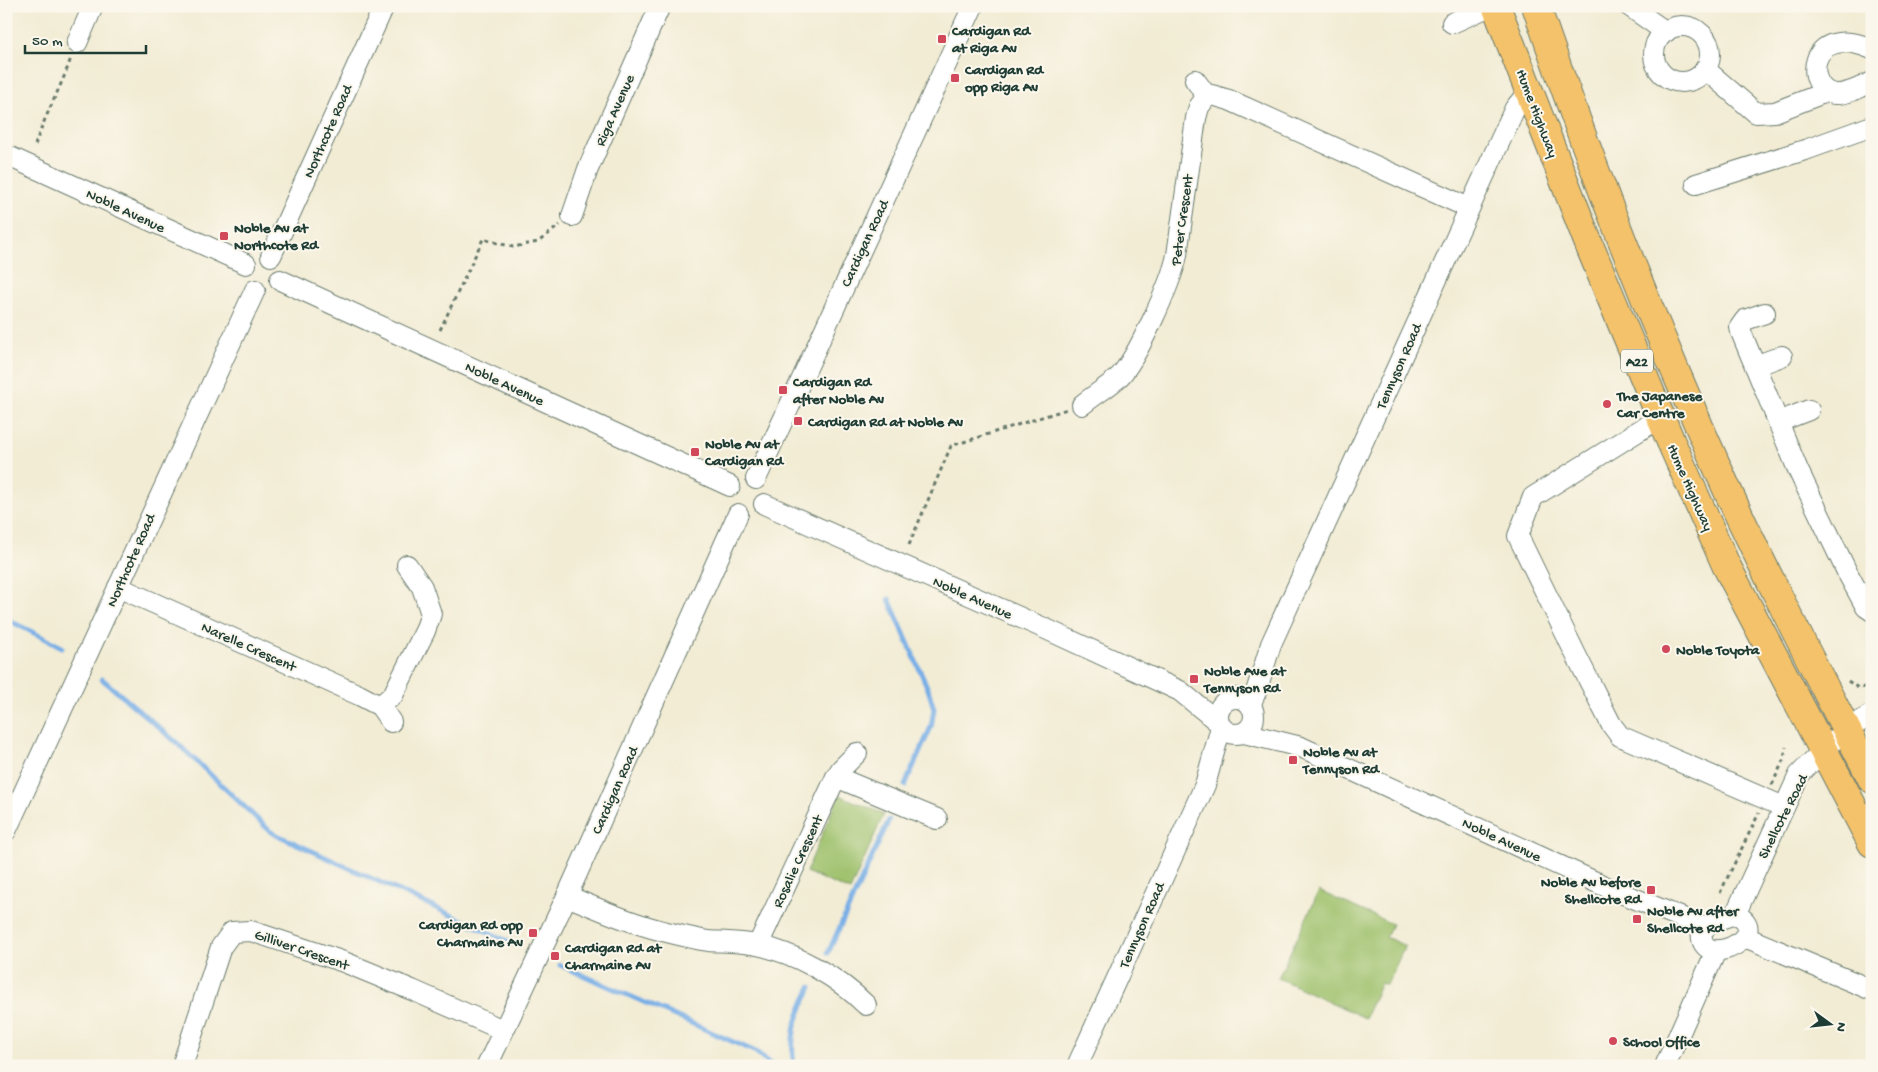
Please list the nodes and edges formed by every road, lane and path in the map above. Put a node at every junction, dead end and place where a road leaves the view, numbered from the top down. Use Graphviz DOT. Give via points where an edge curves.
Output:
graph roads {
  1 [pos="93,6"];
  2 [pos="384,6"];
  3 [pos="660,6"];
  4 [pos="972,6"];
  5 [pos="1490,6"];
  6 [pos="1496,6"];
  7 [pos="1536,6"];
  8 [pos="1629,6"];
  9 [pos="1452,23"];
  10 [pos="1666,32"];
  11 [pos="77,42"];
  12 [pos="1872,49"];
  13 [pos="1705,69"];
  14 [pos="1195,80"];
  15 [pos="1872,82"];
  16 [pos="1529,91"];
  17 [pos="1826,92"];
  18 [pos="1207,96"];
  19 [pos="1872,126"];
  20 [pos="35,145"];
  21 [pos="6,155"];
  22 [pos="1696,184"];
  23 [pos="1469,208"];
  24 [pos="572,216"];
  25 [pos="271,256"];
  26 [pos="246,264"];
  27 [pos="280,280"];
  28 [pos="255,290"];
  29 [pos="1765,313"];
  30 [pos="440,330"];
  31 [pos="1782,356"];
  32 [pos="1755,366"];
  33 [pos="1082,405"];
  34 [pos="1809,410"];
  35 [pos="1661,417"];
  36 [pos="1778,422"];
  37 [pos="756,479"];
  38 [pos="730,486"];
  39 [pos="764,504"];
  40 [pos="738,514"];
  41 [pos="909,545"];
  42 [pos="407,565"];
  43 [pos="118,587"];
  44 [pos="1872,610"];
  45 [pos="1848,681"];
  46 [pos="1872,686"];
  47 [pos="1180,691"];
  48 [pos="1241,703"];
  49 [pos="1872,714"];
  50 [pos="1230,729"];
  51 [pos="1847,730"];
  52 [pos="1301,746"];
  53 [pos="1786,747"];
  54 [pos="1823,750"];
  55 [pos="857,753"];
  56 [pos="836,777"];
  57 [pos="1872,779"];
  58 [pos="1775,803"];
  59 [pos="937,819"];
  60 [pos="6,831"];
  61 [pos="1872,843"];
  62 [pos="1720,894"];
  63 [pos="566,896"];
  64 [pos="1735,916"];
  65 [pos="1705,927"];
  66 [pos="1745,937"];
  67 [pos="758,945"];
  68 [pos="1716,951"];
  69 [pos="1872,990"];
  70 [pos="866,1006"];
  71 [pos="503,1030"];
  72 [pos="182,1066"];
  73 [pos="487,1066"];
  74 [pos="1077,1066"];
  75 [pos="1664,1066"];
  1 -- 11 [label="street"];
  2 -- 25 [label="street, Northcote Road"];
  3 -- 24 [label="street, Riga Avenue" via="588,169"];
  4 -- 37 [label="street, Cardigan Road"];
  5 -- 9 [label="street"];
  6 -- 16 [label="highway, Hume Highway / A22"];
  7 -- 51 [label="highway, A22" via="1654,322 1727,488"];
  8 -- 10 [label="street"];
  10 -- 13 [label="street" via="1682,26 1702,34 1710,54"];
  10 -- 13 [label="street" via="1656,44 1654,55 1663,74 1683,82 1694,80"];
  11 -- 20 [label="path"];
  12 -- 17 [label="street" via="1852,42 1825,46 1815,69 1819,84"];
  13 -- 17 [label="street" via="1756,113 1775,112"];
  14 -- 18 [label="street"];
  15 -- 17 [label="street" via="1836,95"];
  16 -- 23 [label="street, Tennyson Road" via="1515,108"];
  16 -- 35 [label="highway, Hume Highway / A22"];
  18 -- 23 [label="street" via="1229,100"];
  18 -- 33 [label="street, Peter Crescent" via="1196,118 1177,256 1171,278 1131,362 1119,376"];
  19 -- 22 [label="street"];
  21 -- 26 [label="street, Noble Avenue"];
  23 -- 48 [label="street, Tennyson Road" via="1271,644 1243,687"];
  24 -- 30 [label="path" via="538,242 513,247 483,240"];
  25 -- 26 [label="street" via="254,256"];
  25 -- 27 [label="street" via="281,269"];
  26 -- 28 [label="street" via="246,282"];
  27 -- 28 [label="street" via="267,291"];
  27 -- 38 [label="street, Noble Avenue"];
  28 -- 43 [label="street, Northcote Road"];
  29 -- 32 [label="street" via="1745,320 1740,327"];
  31 -- 32 [label="street"];
  32 -- 36 [label="street"];
  33 -- 41 [label="path" via="951,446"];
  34 -- 36 [label="street"];
  35 -- 54 [label="highway, Hume Highway / A22" via="1726,565"];
  35 -- 58 [label="street" via="1533,497 1518,536 1611,724 1620,736"];
  36 -- 44 [label="street" via="1847,572 1866,607"];
  37 -- 38 [label="street" via="741,477"];
  37 -- 39 [label="street" via="765,490"];
  38 -- 40 [label="street" via="728,502"];
  39 -- 40 [label="street" via="753,514"];
  39 -- 47 [label="street, Noble Avenue"];
  40 -- 63 [label="street, Cardigan Road"];
  42 -- 43 [label="street, Narelle Crescent" via="422,587 431,614 386,714"];
  43 -- 60 [label="street, Northcote Road"];
  45 -- 46 [label="path" via="1858,688"];
  47 -- 48 [label="street, Noble Avenue"];
  47 -- 50 [label="street, Noble Avenue"];
  48 -- 50 [label="street" via="1218,709"];
  48 -- 50 [label="street" via="1253,723"];
  48 -- 52 [label="street, Noble Avenue"];
  49 -- 51 [label="street, Shellcote Road"];
  50 -- 52 [label="street, Noble Avenue"];
  50 -- 74 [label="street, Tennyson Road"];
  51 -- 54 [label="street, Shellcote Road"];
  51 -- 57 [label="highway, A22"];
  52 -- 65 [label="street, Noble Avenue" via="1611,889"];
  53 -- 58 [label="path"];
  54 -- 58 [label="street, Shellcote Road"];
  54 -- 61 [label="highway, Hume Highway / A22"];
  55 -- 56 [label="street, Rosalie Crescent"];
  56 -- 59 [label="street"];
  56 -- 67 [label="street, Rosalie Crescent"];
  58 -- 62 [label="path"];
  58 -- 64 [label="street, Shellcote Road"];
  63 -- 67 [label="street" via="669,933"];
  63 -- 71 [label="street, Cardigan Road"];
  64 -- 65 [label="street" via="1724,917"];
  64 -- 66 [label="street" via="1745,921 1748,928"];
  65 -- 68 [label="street" via="1701,938 1704,946"];
  66 -- 68 [label="street" via="1743,941"];
  66 -- 69 [label="street"];
  67 -- 70 [label="street" via="825,973 852,991"];
  68 -- 75 [label="street"];
  71 -- 72 [label="street, Gilliver Crescent" via="344,962 251,930 232,932 221,947"];
  71 -- 73 [label="street, Cardigan Road"];
}
